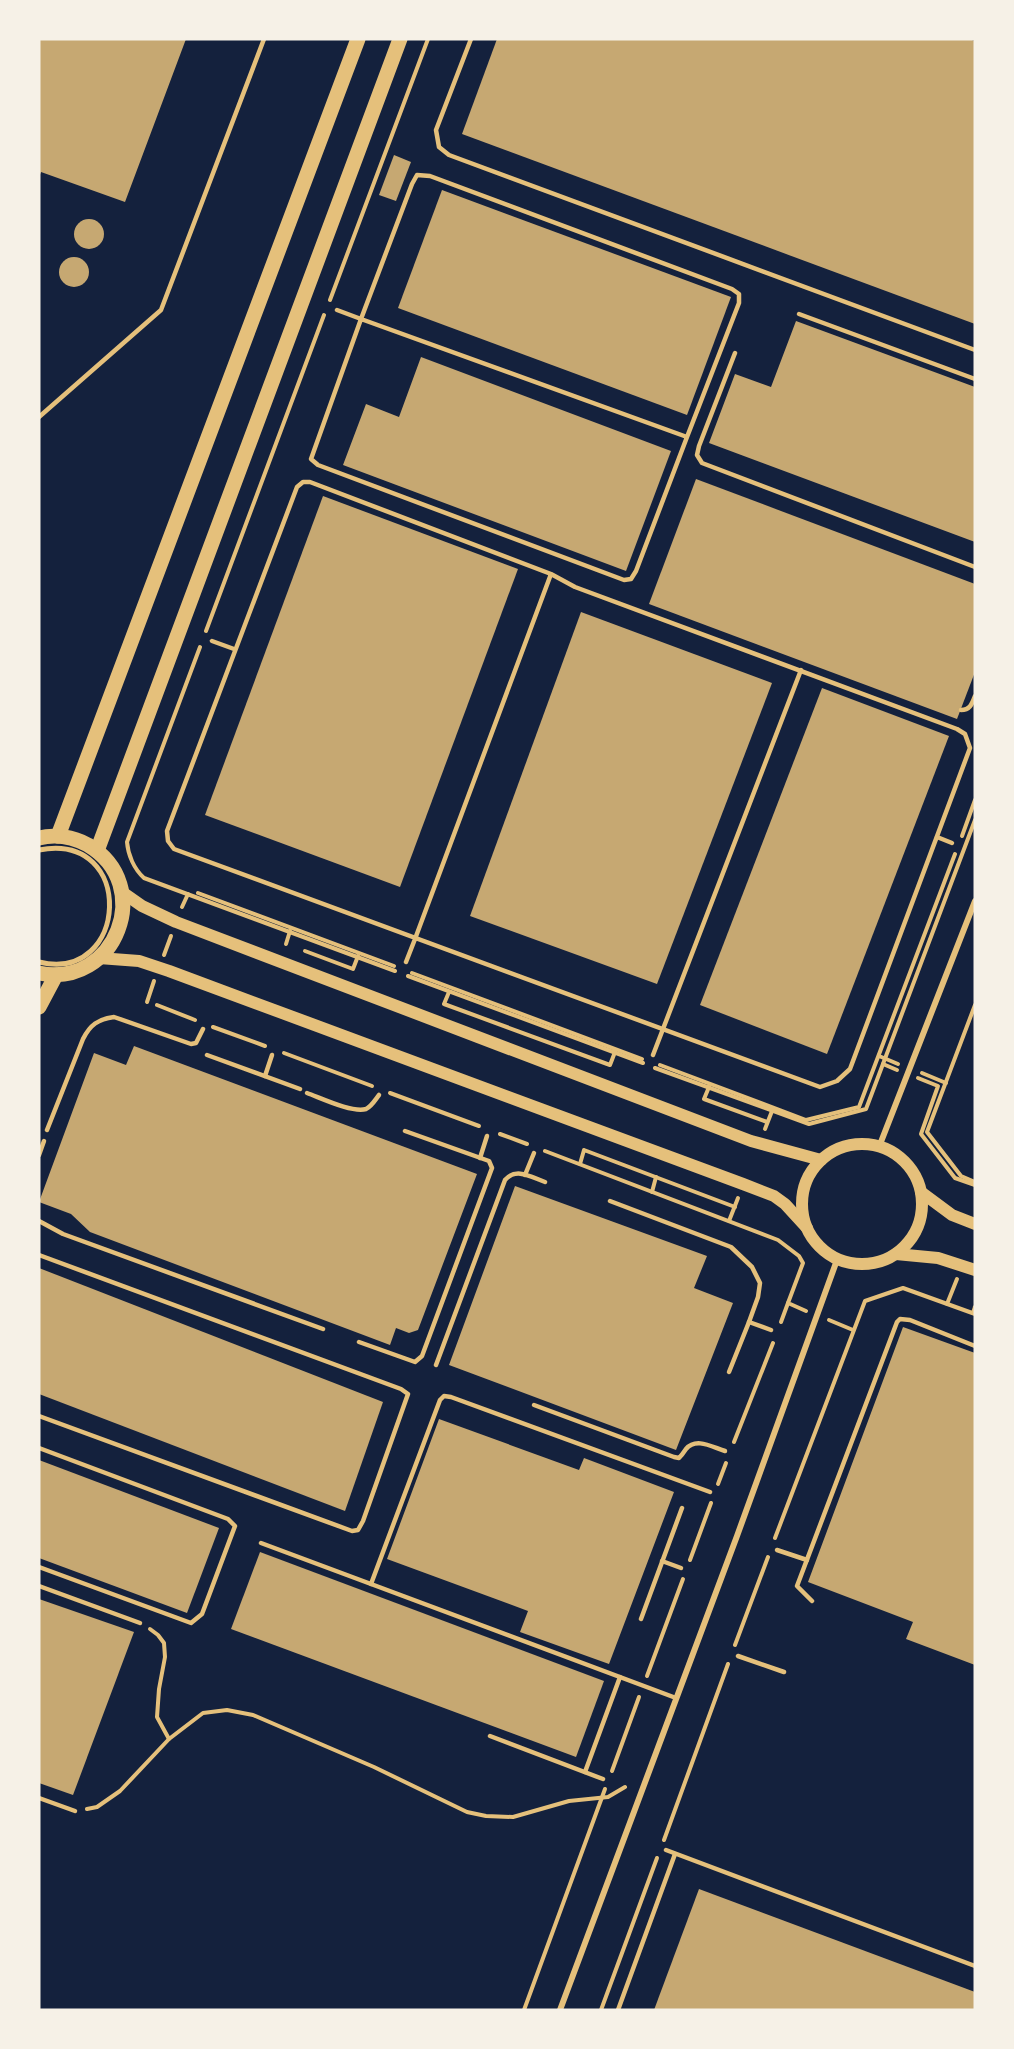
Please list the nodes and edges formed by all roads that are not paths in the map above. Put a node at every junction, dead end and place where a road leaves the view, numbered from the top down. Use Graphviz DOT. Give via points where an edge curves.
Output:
graph roads {
  1 [pos="264,39"];
  2 [pos="358,39"];
  3 [pos="400,39"];
  4 [pos="471,39"];
  5 [pos="337,310"];
  6 [pos="799,314"];
  7 [pos="361,319"];
  8 [pos="975,350"];
  9 [pos="735,353"];
  10 [pos="975,379"];
  11 [pos="39,417"];
  12 [pos="687,437"];
  13 [pos="975,567"];
  14 [pos="551,574"];
  15 [pos="213,641"];
  16 [pos="234,649"];
  17 [pos="801,670"];
  18 [pos="975,696"];
  19 [pos="961,710"];
  20 [pos="58,836"];
  21 [pos="937,837"];
  22 [pos="39,838"];
  23 [pos="952,843"];
  24 [pos="39,850"];
  25 [pos="97,851"];
  26 [pos="122,892"];
  27 [pos="975,901"];
  28 [pos="415,939"];
  29 [pos="99,958"];
  30 [pos="39,962"];
  31 [pos="406,962"];
  32 [pos="39,973"];
  33 [pos="56,975"];
  34 [pos="39,1007"];
  35 [pos="203,1029"];
  36 [pos="663,1030"];
  37 [pos="273,1052"];
  38 [pos="207,1055"];
  39 [pos="653,1055"];
  40 [pos="265,1076"];
  41 [pos="300,1089"];
  42 [pos="307,1093"];
  43 [pos="379,1095"];
  44 [pos="47,1130"];
  45 [pos="405,1131"];
  46 [pos="487,1136"];
  47 [pos="44,1141"];
  48 [pos="879,1147"];
  49 [pos="534,1153"];
  50 [pos="39,1155"];
  51 [pos="480,1158"];
  52 [pos="821,1160"];
  53 [pos="525,1175"];
  54 [pos="545,1182"];
  55 [pos="921,1192"];
  56 [pos="610,1201"];
  57 [pos="39,1221"];
  58 [pos="975,1224"];
  59 [pos="807,1228"];
  60 [pos="39,1254"];
  61 [pos="896,1254"];
  62 [pos="837,1260"];
  63 [pos="975,1270"];
  64 [pos="749,1322"];
  65 [pos="323,1329"];
  66 [pos="774,1332"];
  67 [pos="359,1342"];
  68 [pos="975,1346"];
  69 [pos="436,1365"];
  70 [pos="729,1372"];
  71 [pos="534,1405"];
  72 [pos="39,1416"];
  73 [pos="39,1448"];
  74 [pos="727,1452"];
  75 [pos="710,1492"];
  76 [pos="682,1508"];
  77 [pos="261,1543"];
  78 [pos="777,1550"];
  79 [pos="807,1560"];
  80 [pos="662,1561"];
  81 [pos="39,1567"];
  82 [pos="681,1568"];
  83 [pos="371,1584"];
  84 [pos="39,1586"];
  85 [pos="812,1601"];
  86 [pos="641,1619"];
  87 [pos="140,1623"];
  88 [pos="738,1656"];
  89 [pos="784,1672"];
  90 [pos="620,1677"];
  91 [pos="676,1698"];
  92 [pos="490,1736"];
  93 [pos="585,1772"];
  94 [pos="603,1779"];
  95 [pos="39,1798"];
  96 [pos="75,1811"];
  97 [pos="666,1850"];
  98 [pos="675,1854"];
  99 [pos="975,1966"];
  100 [pos="560,2010"];
  101 [pos="618,2010"];
  1 -- 11 [label="lane" via="161,310"];
  2 -- 20 [label="highway"];
  3 -- 25 [label="highway"];
  4 -- 8 [label="lane" via="436,130 439,147 449,155"];
  5 -- 7 [label="lane"];
  6 -- 10 [label="lane"];
  7 -- 12 [label="lane"];
  7 -- 12 [label="lane" via="311,459 318,465 624,580 631,579 636,571"];
  7 -- 12 [label="lane" via="412,184 417,175 430,176 739,294 739,303"];
  9 -- 13 [label="lane" via="699,446 697,455 702,463"];
  14 -- 16 [label="lane" via="303,482 297,487"];
  14 -- 17 [label="lane"];
  14 -- 28 [label="lane"];
  15 -- 16 [label="lane"];
  16 -- 28 [label="lane" via="167,831 168,841 174,849"];
  17 -- 21 [label="lane" via="965,734 970,747"];
  17 -- 36 [label="lane"];
  18 -- 19 [label="lane" via="971,706"];
  20 -- 22 [label="highway"];
  20 -- 25 [label="highway" via="81,841"];
  21 -- 23 [label="lane"];
  21 -- 36 [label="lane" via="850,1069 837,1082 820,1087"];
  24 -- 30 [label="street" via="62,848 90,861 108,887 111,907 103,935 90,950 64,963"];
  25 -- 26 [label="highway" via="118,876"];
  26 -- 29 [label="highway" via="120,928"];
  26 -- 52 [label="main road" via="176,922 759,1143"];
  27 -- 48 [label="street"];
  28 -- 31 [label="lane"];
  28 -- 36 [label="lane"];
  29 -- 33 [label="highway" via="75,972"];
  29 -- 59 [label="main road" via="124,959 160,968 743,1184 774,1196"];
  32 -- 33 [label="highway"];
  33 -- 34 [label="highway"];
  35 -- 44 [label="lane" via="196,1043 190,1044 114,1017 89,1027"];
  36 -- 39 [label="lane"];
  37 -- 40 [label="lane"];
  38 -- 40 [label="lane"];
  40 -- 41 [label="lane"];
  42 -- 43 [label="lane" via="351,1109 372,1105"];
  45 -- 51 [label="lane"];
  46 -- 51 [label="lane"];
  47 -- 50 [label="lane"];
  48 -- 52 [label="main road" via="848,1146"];
  48 -- 55 [label="main road" via="906,1164"];
  49 -- 53 [label="lane"];
  51 -- 67 [label="lane" via="489,1161 492,1168 422,1356 415,1362"];
  52 -- 59 [label="main road" via="803,1192"];
  53 -- 54 [label="lane"];
  53 -- 69 [label="lane" via="517,1172 506,1180"];
  55 -- 58 [label="main road" via="952,1215"];
  55 -- 61 [label="main road" via="918,1227"];
  56 -- 64 [label="lane" via="731,1247 752,1267 760,1283"];
  57 -- 65 [label="lane" via="63,1234"];
  59 -- 62 [label="main road" via="822,1250"];
  60 -- 72 [label="lane" via="408,1394 363,1521 358,1530 352,1531"];
  61 -- 62 [label="main road" via="865,1264"];
  61 -- 63 [label="main road" via="938,1258"];
  62 -- 91 [label="street"];
  64 -- 66 [label="lane"];
  64 -- 70 [label="lane"];
  68 -- 79 [label="lane" via="910,1320 897,1322"];
  71 -- 74 [label="lane" via="674,1458 680,1458 695,1443"];
  73 -- 81 [label="lane" via="228,1518 234,1526 202,1614 190,1623"];
  75 -- 83 [label="lane" via="444,1396"];
  76 -- 80 [label="lane"];
  77 -- 83 [label="lane"];
  78 -- 79 [label="lane"];
  79 -- 85 [label="lane" via="797,1586"];
  80 -- 82 [label="lane"];
  80 -- 86 [label="lane"];
  83 -- 90 [label="lane"];
  84 -- 87 [label="lane"];
  88 -- 89 [label="lane"];
  90 -- 91 [label="lane"];
  90 -- 93 [label="lane"];
  91 -- 100 [label="street"];
  92 -- 93 [label="lane"];
  93 -- 94 [label="lane"];
  95 -- 96 [label="lane"];
  97 -- 98 [label="lane"];
  98 -- 99 [label="lane"];
  98 -- 101 [label="lane"];
}
